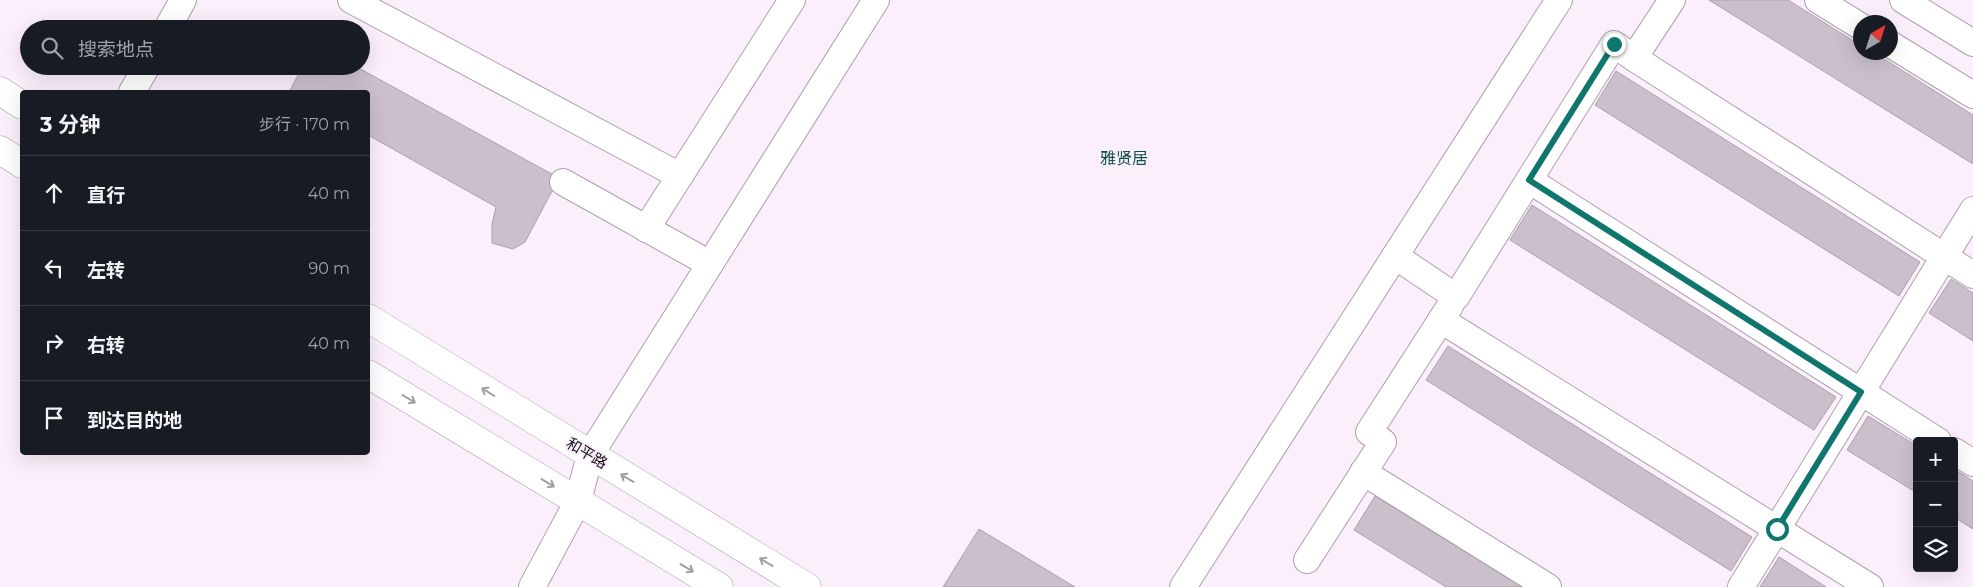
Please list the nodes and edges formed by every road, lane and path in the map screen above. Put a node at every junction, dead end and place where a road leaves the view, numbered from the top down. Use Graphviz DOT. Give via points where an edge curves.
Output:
graph roads {
  1 [pos="183,0"];
  2 [pos="351,0"];
  3 [pos="792,0"];
  4 [pos="876,0"];
  5 [pos="1559,0"];
  6 [pos="1672,0"];
  7 [pos="1818,0"];
  8 [pos="1903,0"];
  9 [pos="172,20"];
  10 [pos="1853,22"];
  11 [pos="1973,43"];
  12 [pos="1898,49"];
  13 [pos="1634,58"];
  14 [pos="142,75"];
  15 [pos="133,90"];
  16 [pos="0,91"];
  17 [pos="1973,95"];
  18 [pos="20,104"];
  19 [pos="0,150"];
  20 [pos="20,163"];
  21 [pos="680,176"];
  22 [pos="1529,180"];
  23 [pos="563,182"];
  24 [pos="1973,210"];
  25 [pos="646,229"];
  26 [pos="1394,256"];
  27 [pos="1944,256"];
  28 [pos="710,264"];
  29 [pos="1973,275"];
  30 [pos="1456,298"];
  31 [pos="370,319"];
  32 [pos="1441,320"];
  33 [pos="370,375"];
  34 [pos="1861,392"];
  35 [pos="1932,437"];
  36 [pos="1958,454"];
  37 [pos="590,455"];
  38 [pos="1973,463"];
  39 [pos="1363,472"];
  40 [pos="578,501"];
  41 [pos="1777,529"];
  42 [pos="1307,560"];
  43 [pos="532,587"];
  44 [pos="719,587"];
  45 [pos="807,587"];
  46 [pos="1183,587"];
  47 [pos="1548,587"];
  48 [pos="1741,587"];
  49 [pos="1870,587"];
  1 -- 9 [label="street"];
  2 -- 21 [label="street"];
  3 -- 21 [label="street"];
  4 -- 28 [label="street"];
  5 -- 26 [label="street"];
  6 -- 13 [label="street"];
  7 -- 10 [label="street"];
  8 -- 11 [label="street"];
  12 -- 17 [label="street"];
  13 -- 22 [label="street" via="1614,44"];
  13 -- 27 [label="street"];
  14 -- 15 [label="street"];
  16 -- 18 [label="street"];
  19 -- 20 [label="street"];
  21 -- 25 [label="street"];
  22 -- 30 [label="street"];
  22 -- 34 [label="street"];
  23 -- 25 [label="street"];
  24 -- 27 [label="street"];
  25 -- 28 [label="street"];
  26 -- 30 [label="street"];
  26 -- 46 [label="street"];
  27 -- 29 [label="street"];
  27 -- 34 [label="street"];
  28 -- 37 [label="street"];
  30 -- 32 [label="street"];
  37 -- 31 [label="street, 和平路, one-way"];
  32 -- 39 [label="street" via="1369,432 1383,442"];
  32 -- 41 [label="street"];
  33 -- 40 [label="street, one-way"];
  34 -- 35 [label="street"];
  34 -- 41 [label="street"];
  36 -- 38 [label="street"];
  37 -- 40 [label="street"];
  45 -- 37 [label="street, 和平路, one-way"];
  39 -- 42 [label="street"];
  39 -- 47 [label="street"];
  40 -- 43 [label="street"];
  40 -- 44 [label="street, one-way"];
  41 -- 48 [label="street"];
  41 -- 49 [label="street"];
}
